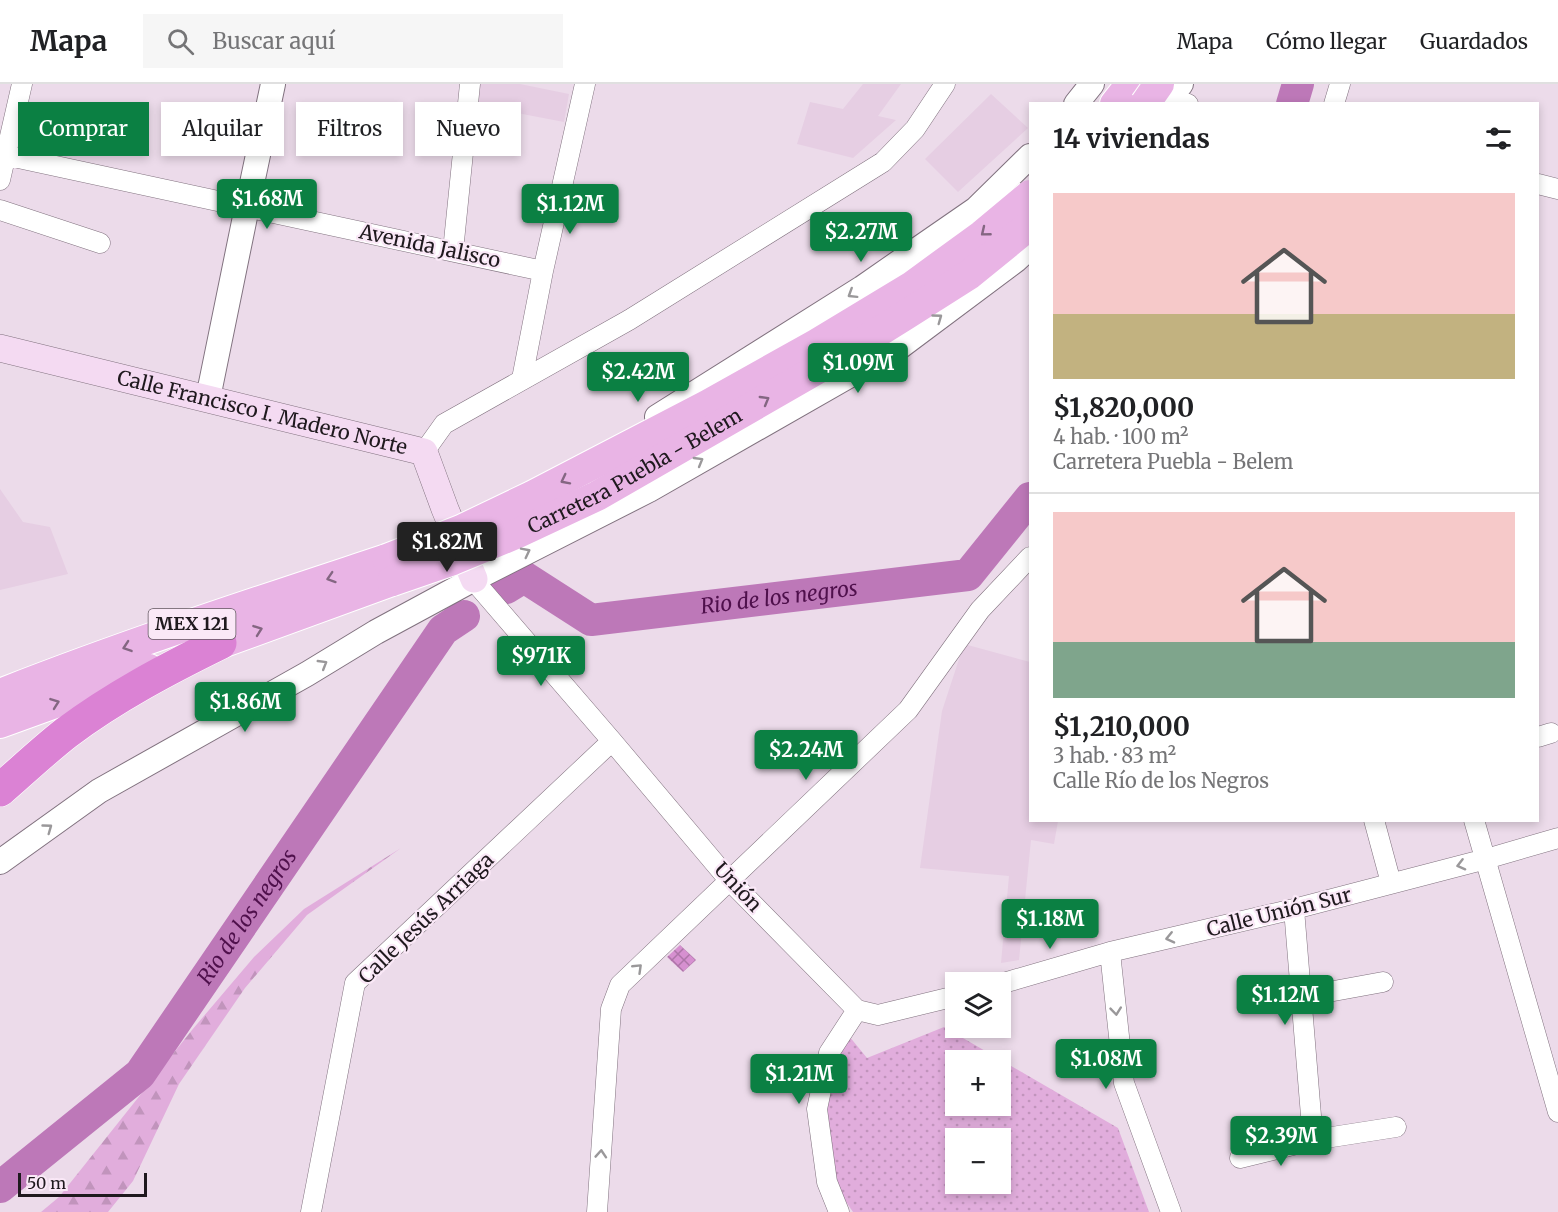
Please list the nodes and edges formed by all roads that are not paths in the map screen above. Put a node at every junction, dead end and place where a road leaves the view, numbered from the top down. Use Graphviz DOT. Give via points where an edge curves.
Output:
graph roads {
  1 [pos="22,84"];
  2 [pos="273,84"];
  3 [pos="470,84"];
  4 [pos="585,84"];
  5 [pos="945,84"];
  6 [pos="1092,84"];
  7 [pos="1131,84"];
  8 [pos="1146,84"];
  9 [pos="1340,84"];
  10 [pos="1168,96"];
  11 [pos="1078,102"];
  12 [pos="1117,102"];
  13 [pos="1335,102"];
  14 [pos="3,154"];
  15 [pos="1029,157"];
  16 [pos="0,180"];
  17 [pos="1539,184"];
  18 [pos="1558,189"];
  19 [pos="1029,196"];
  20 [pos="247,207"];
  21 [pos="0,210"];
  22 [pos="1029,226"];
  23 [pos="100,243"];
  24 [pos="1029,248"];
  25 [pos="453,251"];
  26 [pos="543,271"];
  27 [pos="0,348"];
  28 [pos="522,379"];
  29 [pos="208,398"];
  30 [pos="424,452"];
  31 [pos="602,461"];
  32 [pos="1029,558"];
  33 [pos="389,570"];
  34 [pos="474,579"];
  35 [pos="220,643"];
  36 [pos="0,694"];
  37 [pos="0,723"];
  38 [pos="612,741"];
  39 [pos="0,790"];
  40 [pos="1375,822"];
  41 [pos="1475,822"];
  42 [pos="1558,838"];
  43 [pos="1486,859"];
  44 [pos="0,862"];
  45 [pos="729,879"];
  46 [pos="1391,883"];
  47 [pos="1294,909"];
  48 [pos="1110,952"];
  49 [pos="1011,981"];
  50 [pos="1383,982"];
  51 [pos="1301,997"];
  52 [pos="945,999"];
  53 [pos="857,1010"];
  54 [pos="1558,1112"];
  55 [pos="1396,1127"];
  56 [pos="1313,1140"];
  57 [pos="1240,1158"];
  58 [pos="311,1212"];
  59 [pos="597,1212"];
  60 [pos="839,1212"];
  61 [pos="1171,1212"];
  1 -- 14 [label="street"];
  2 -- 20 [label="street"];
  3 -- 25 [label="street"];
  4 -- 26 [label="street"];
  5 -- 28 [label="street" via="915,129 883,162 629,320"];
  6 -- 11 [label="street"];
  7 -- 12 [label="main road"];
  8 -- 10 [label="street"];
  9 -- 13 [label="street"];
  14 -- 16 [label="street"];
  14 -- 20 [label="street, Avenida Jalisco"];
  15 -- 31 [label="street, Carretera Puebla - Belem, one-way" via="976,208 862,288 637,429"];
  17 -- 18 [label="street"];
  19 -- 31 [label="main road, Carretera Puebla - Belem / MEX 121, one-way, bridge" via="912,286 806,350"];
  20 -- 25 [label="street, Avenida Jalisco"];
  20 -- 29 [label="street"];
  21 -- 23 [label="street"];
  33 -- 22 [label="main road, Carretera Puebla - Belem / MEX 121, one-way, bridge" via="453,560 597,496 904,316 970,274"];
  34 -- 24 [label="street, one-way" via="649,490 901,346"];
  25 -- 26 [label="street, Avenida Jalisco"];
  26 -- 28 [label="street"];
  27 -- 29 [label="main road, Calle Francisco I. Madero Norte"];
  28 -- 30 [label="street" via="444,424"];
  29 -- 30 [label="main road, Calle Francisco I. Madero Norte"];
  30 -- 34 [label="main road, Calle Francisco I. Madero Norte"];
  31 -- 33 [label="main road, Carretera Puebla - Belem / MEX 121, one-way, bridge"];
  32 -- 45 [label="street" via="980,610 908,710"];
  35 -- 33 [label="main road, Carretera Puebla - Belem / MEX 121, one-way"];
  33 -- 36 [label="main road, Carretera Puebla - Belem / MEX 121, one-way" via="198,622"];
  34 -- 38 [label="street, Unión"];
  44 -- 34 [label="street, one-way" via="99,792"];
  37 -- 35 [label="main road, Carretera Puebla - Belem / MEX 121, one-way"];
  35 -- 39 [label="highway" via="101,709"];
  38 -- 45 [label="street, Unión"];
  38 -- 58 [label="street, Calle Jesús Arriaga" via="355,983"];
  40 -- 46 [label="street"];
  41 -- 43 [label="street"];
  42 -- 43 [label="street, Calle Unión Sur"];
  43 -- 46 [label="street, Calle Unión Sur, one-way"];
  43 -- 54 [label="street"];
  45 -- 53 [label="street, Unión"];
  59 -- 45 [label="street, one-way" via="611,1009 620,985"];
  46 -- 47 [label="street, Calle Unión Sur"];
  47 -- 48 [label="street, Calle Unión Sur, one-way"];
  47 -- 51 [label="street"];
  48 -- 49 [label="street, Calle Unión Sur"];
  48 -- 61 [label="street, one-way" via="1124,1083"];
  50 -- 51 [label="street"];
  51 -- 56 [label="street"];
  52 -- 53 [label="street" via="878,1014"];
  53 -- 60 [label="street" via="829,1053 817,1109 828,1182"];
  55 -- 56 [label="street"];
  56 -- 57 [label="street"];
}
